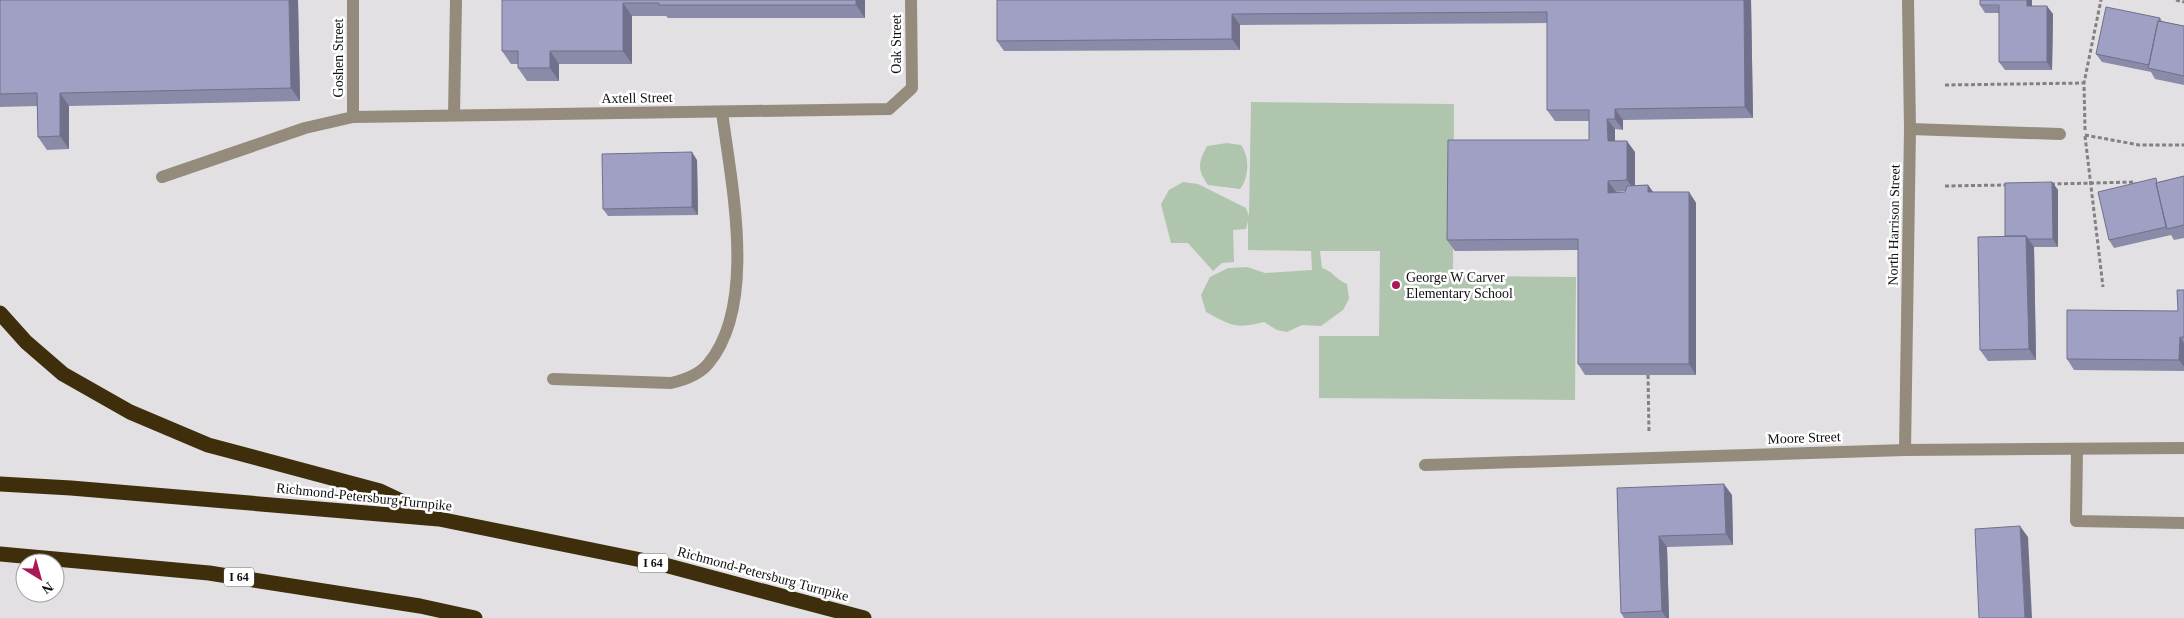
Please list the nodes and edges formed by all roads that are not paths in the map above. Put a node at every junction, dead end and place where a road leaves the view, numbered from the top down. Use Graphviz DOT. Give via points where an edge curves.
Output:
graph roads {
  1 [pos="353,0"];
  2 [pos="456,0"];
  3 [pos="911,0"];
  4 [pos="1908,0"];
  5 [pos="912,88"];
  6 [pos="722,112"];
  7 [pos="454,115"];
  8 [pos="353,116"];
  9 [pos="1910,129"];
  10 [pos="2060,134"];
  11 [pos="162,176"];
  12 [pos="0,313"];
  13 [pos="553,379"];
  14 [pos="2184,448"];
  15 [pos="2078,449"];
  16 [pos="1905,450"];
  17 [pos="1425,465"];
  18 [pos="0,484"];
  19 [pos="439,519"];
  20 [pos="2184,523"];
  21 [pos="0,554"];
  22 [pos="475,618"];
  23 [pos="864,618"];
  1 -- 8 [label="street, Goshen Street"];
  2 -- 7 [label="street"];
  3 -- 5 [label="street, Oak Street"];
  4 -- 9 [label="street, North Harrison Street"];
  5 -- 6 [label="street, Axtell Street" via="889,109"];
  6 -- 7 [label="street, Axtell Street"];
  6 -- 13 [label="street" via="735,212 736,270 730,325 707,366 688,379 671,383"];
  7 -- 8 [label="street, Axtell Street"];
  8 -- 11 [label="street, Axtell Street" via="306,128"];
  9 -- 10 [label="street"];
  9 -- 16 [label="street, North Harrison Street"];
  12 -- 19 [label="highway" via="26,342 63,374 130,412 208,445 380,491"];
  14 -- 15 [label="street, Moore Street"];
  15 -- 16 [label="street, Moore Street"];
  15 -- 20 [label="street" via="2076,522"];
  16 -- 17 [label="street, Moore Street"];
  18 -- 19 [label="highway, Richmond-Petersburg Turnpike / I 64"];
  19 -- 23 [label="highway, Richmond-Petersburg Turnpike / I 64" via="661,564"];
  21 -- 22 [label="highway, I 64" via="209,573 420,606"];
}
